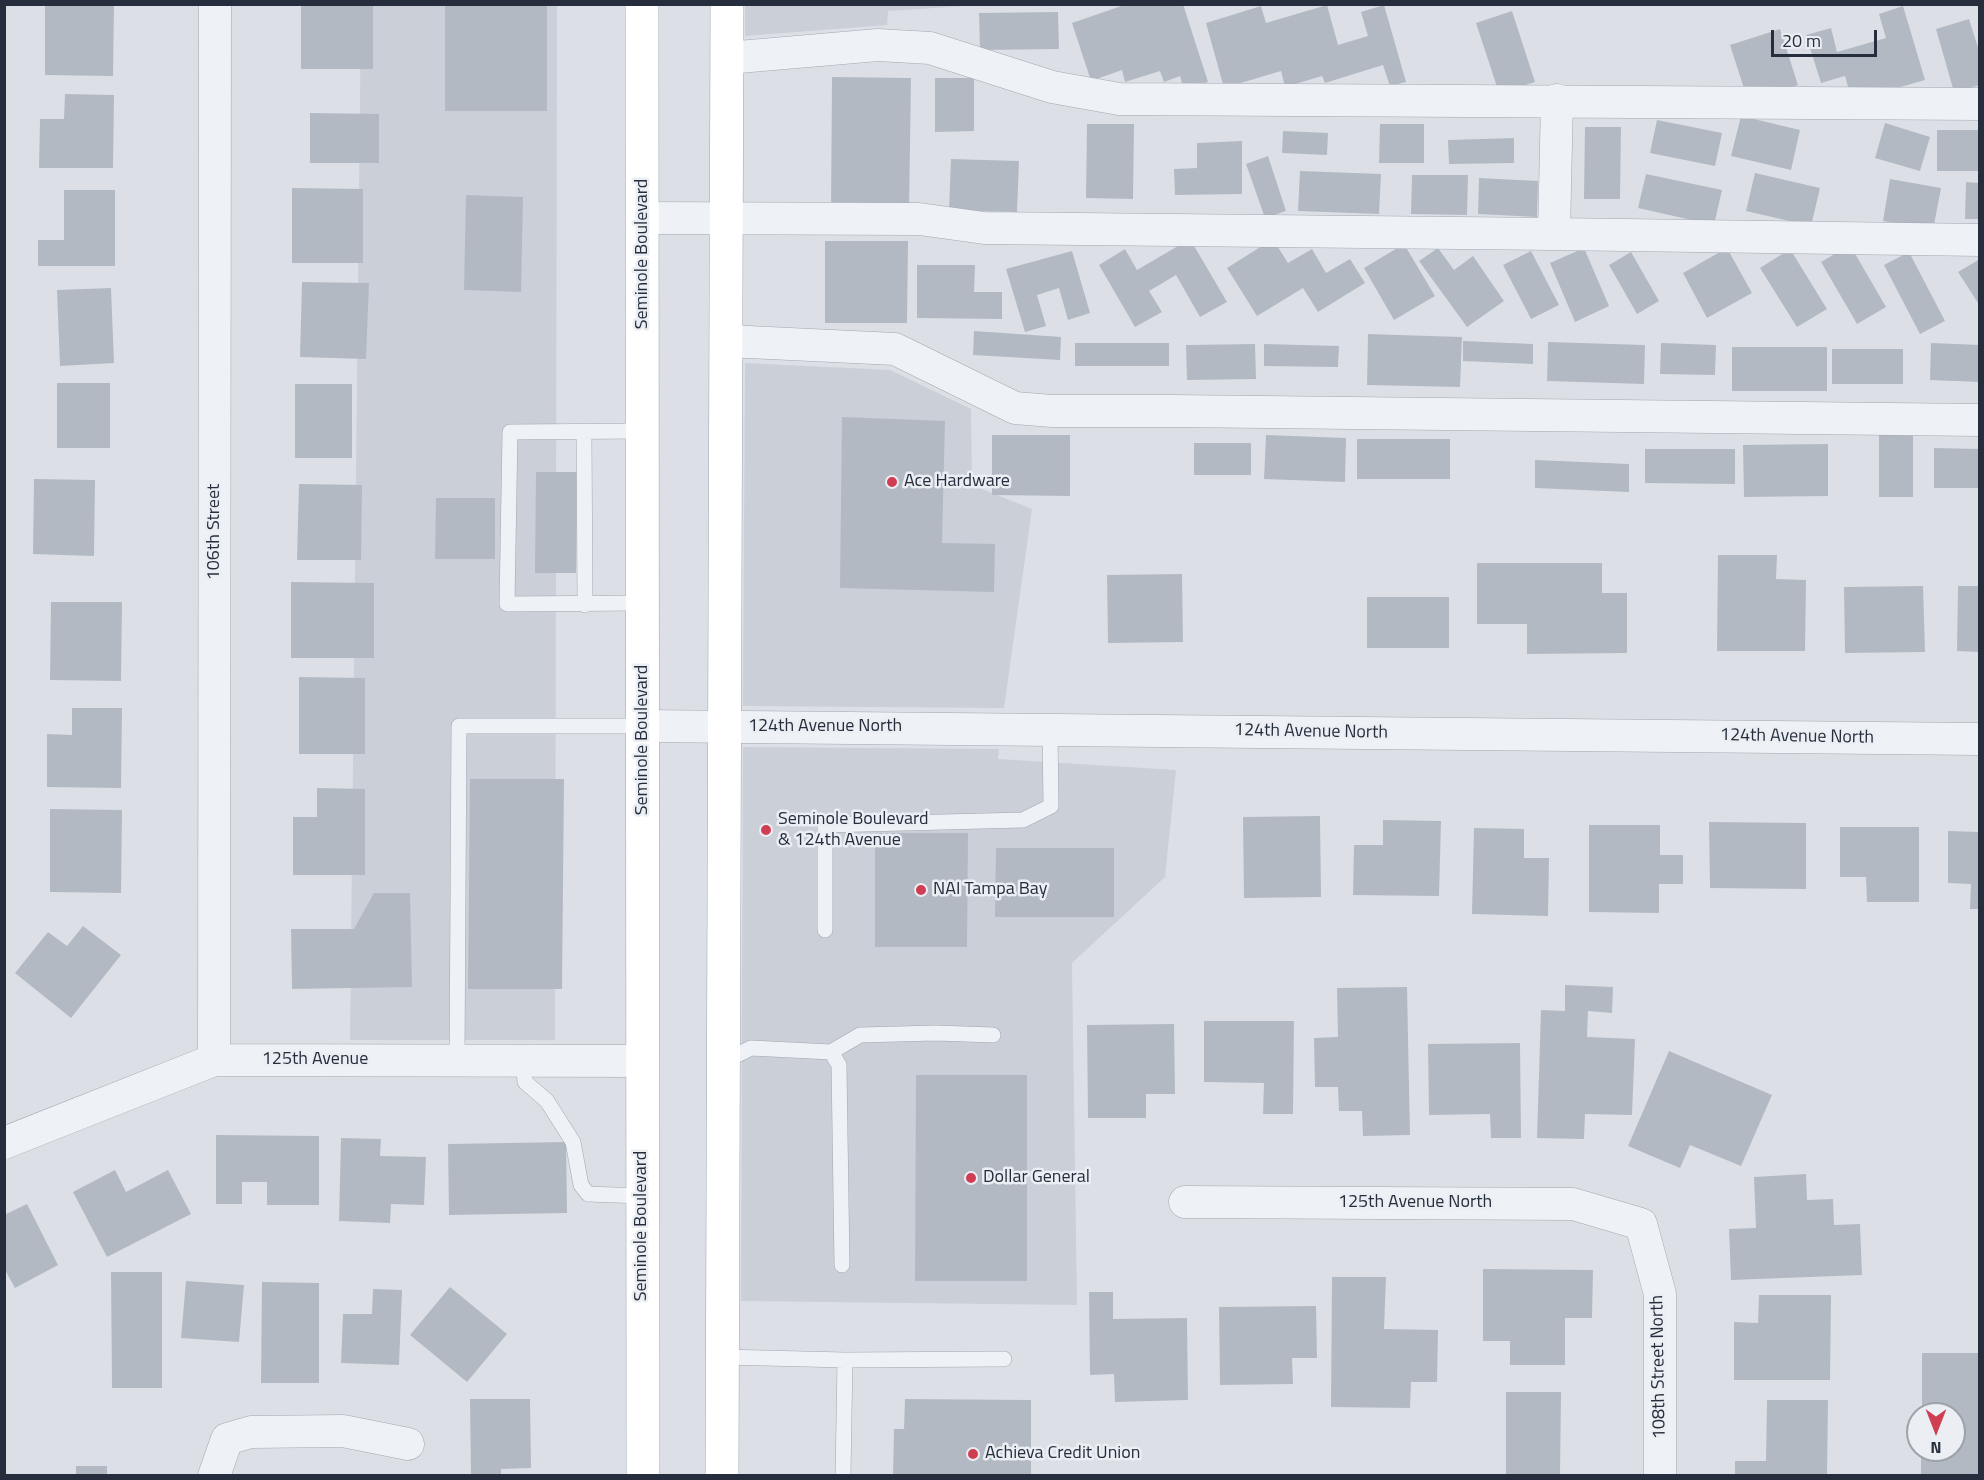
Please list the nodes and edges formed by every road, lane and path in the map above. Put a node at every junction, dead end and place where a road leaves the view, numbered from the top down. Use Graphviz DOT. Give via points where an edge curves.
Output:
graph roads {
  1 [pos="215,4"];
  2 [pos="642,4"];
  3 [pos="727,4"];
  4 [pos="727,58"];
  5 [pos="1557,100"];
  6 [pos="1980,104"];
  7 [pos="643,218"];
  8 [pos="727,219"];
  9 [pos="1554,234"];
  10 [pos="1980,240"];
  11 [pos="727,341"];
  12 [pos="1980,420"];
  13 [pos="584,431"];
  14 [pos="643,431"];
  15 [pos="643,603"];
  16 [pos="585,605"];
  17 [pos="643,726"];
  18 [pos="725,726"];
  19 [pos="1050,729"];
  20 [pos="1980,739"];
  21 [pos="825,930"];
  22 [pos="993,1035"];
  23 [pos="831,1052"];
  24 [pos="214,1059"];
  25 [pos="457,1061"];
  26 [pos="523,1061"];
  27 [pos="642,1061"];
  28 [pos="723,1062"];
  29 [pos="4,1143"];
  30 [pos="642,1196"];
  31 [pos="1185,1202"];
  32 [pos="1641,1224"];
  33 [pos="842,1265"];
  34 [pos="723,1357"];
  35 [pos="1005,1359"];
  36 [pos="845,1360"];
  37 [pos="408,1444"];
  38 [pos="214,1476"];
  39 [pos="643,1476"];
  40 [pos="723,1476"];
  41 [pos="843,1476"];
  42 [pos="1660,1476"];
  1 -- 24 [label="street, 106th Street"];
  2 -- 7 [label="main road, Seminole Boulevard"];
  3 -- 4 [label="main road"];
  4 -- 5 [label="street" via="878,45 930,48 1052,87 1119,99"];
  4 -- 8 [label="main road"];
  5 -- 6 [label="street"];
  5 -- 9 [label="street"];
  7 -- 8 [label="street"];
  7 -- 14 [label="main road, Seminole Boulevard"];
  8 -- 9 [label="street" via="919,219 984,228"];
  8 -- 11 [label="main road"];
  9 -- 10 [label="street"];
  11 -- 12 [label="street" via="894,349 1016,408 1052,411"];
  11 -- 18 [label="main road"];
  13 -- 14 [label="lane"];
  13 -- 16 [label="lane"];
  13 -- 16 [label="lane" via="510,432 507,604"];
  14 -- 15 [label="main road, Seminole Boulevard"];
  15 -- 16 [label="lane"];
  15 -- 17 [label="main road, Seminole Boulevard"];
  17 -- 18 [label="street, 124th Avenue North"];
  17 -- 25 [label="lane" via="459,726"];
  17 -- 27 [label="main road, Seminole Boulevard"];
  18 -- 19 [label="street, 124th Avenue North"];
  18 -- 28 [label="main road"];
  19 -- 20 [label="street, 124th Avenue North"];
  19 -- 21 [label="lane" via="1051,806 1023,820 825,825"];
  22 -- 23 [label="lane" via="860,1035"];
  23 -- 28 [label="lane" via="751,1048"];
  23 -- 33 [label="lane" via="839,1065"];
  24 -- 25 [label="street, 125th Avenue"];
  24 -- 29 [label="street, 125th Avenue"];
  25 -- 26 [label="street, 125th Avenue"];
  26 -- 27 [label="street, 125th Avenue"];
  26 -- 30 [label="lane" via="525,1082 547,1101 573,1142 581,1185 588,1194"];
  27 -- 30 [label="main road, Seminole Boulevard"];
  28 -- 34 [label="main road"];
  30 -- 39 [label="main road, Seminole Boulevard"];
  31 -- 32 [label="street, 125th Avenue North" via="1573,1204"];
  32 -- 42 [label="street, 108th Street North" via="1660,1294"];
  34 -- 36 [label="lane"];
  34 -- 40 [label="main road"];
  35 -- 36 [label="lane"];
  36 -- 41 [label="lane"];
  37 -- 38 [label="street" via="342,1431 251,1432 227,1439"];
}
